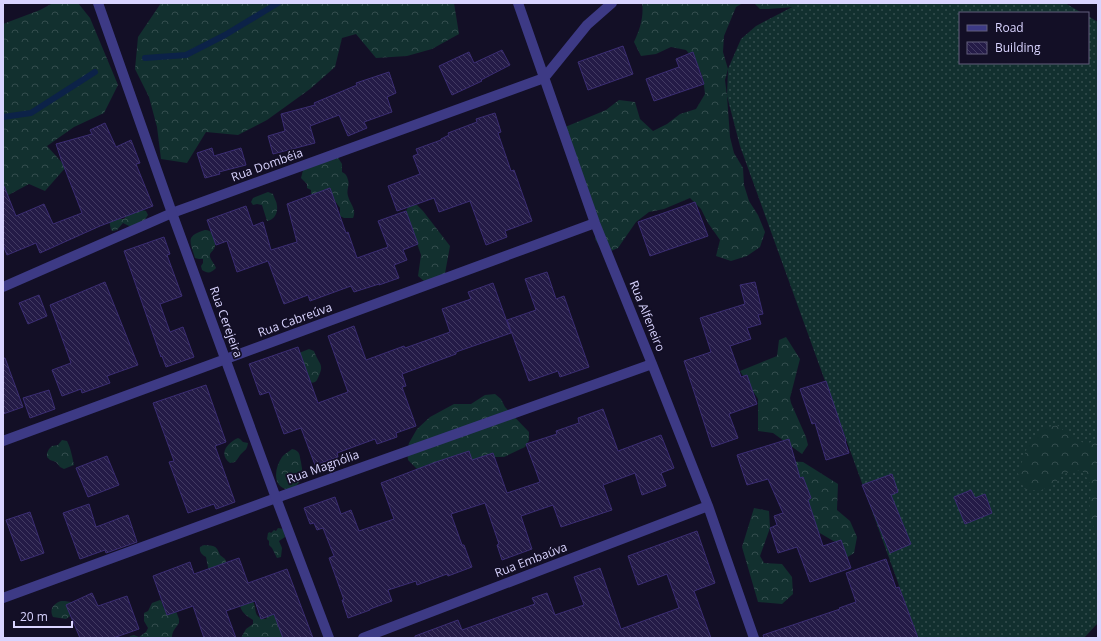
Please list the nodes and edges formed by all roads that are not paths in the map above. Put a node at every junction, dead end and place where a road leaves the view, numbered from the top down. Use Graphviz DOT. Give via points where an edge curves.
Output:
graph roads {
  1 [pos="98,3"];
  2 [pos="518,3"];
  3 [pos="612,3"];
  4 [pos="544,78"];
  5 [pos="172,213"];
  6 [pos="595,223"];
  7 [pos="3,287"];
  8 [pos="226,359"];
  9 [pos="652,364"];
  10 [pos="3,441"];
  11 [pos="276,498"];
  12 [pos="708,506"];
  13 [pos="3,598"];
  14 [pos="329,638"];
  15 [pos="362,638"];
  16 [pos="754,638"];
  1 -- 5 [label="street, Rua Cerejeira"];
  2 -- 4 [label="street, Rua Alfeneiro"];
  3 -- 4 [label="street" via="588,25"];
  4 -- 5 [label="street, Rua Dombéia"];
  4 -- 6 [label="street, Rua Alfeneiro"];
  5 -- 7 [label="street, Rua Dombéia"];
  5 -- 8 [label="street, Rua Cerejeira"];
  6 -- 8 [label="street, Rua Cabreúva"];
  6 -- 9 [label="street, Rua Alfeneiro"];
  8 -- 10 [label="street, Rua Cabreúva"];
  8 -- 11 [label="street, Rua Cerejeira"];
  9 -- 11 [label="street, Rua Magnólia"];
  9 -- 12 [label="street, Rua Alfeneiro"];
  11 -- 13 [label="street, Rua Magnólia"];
  11 -- 14 [label="street, Rua Cerejeira"];
  12 -- 15 [label="street, Rua Embaúva"];
  12 -- 16 [label="street, Rua Alfeneiro"];
}
